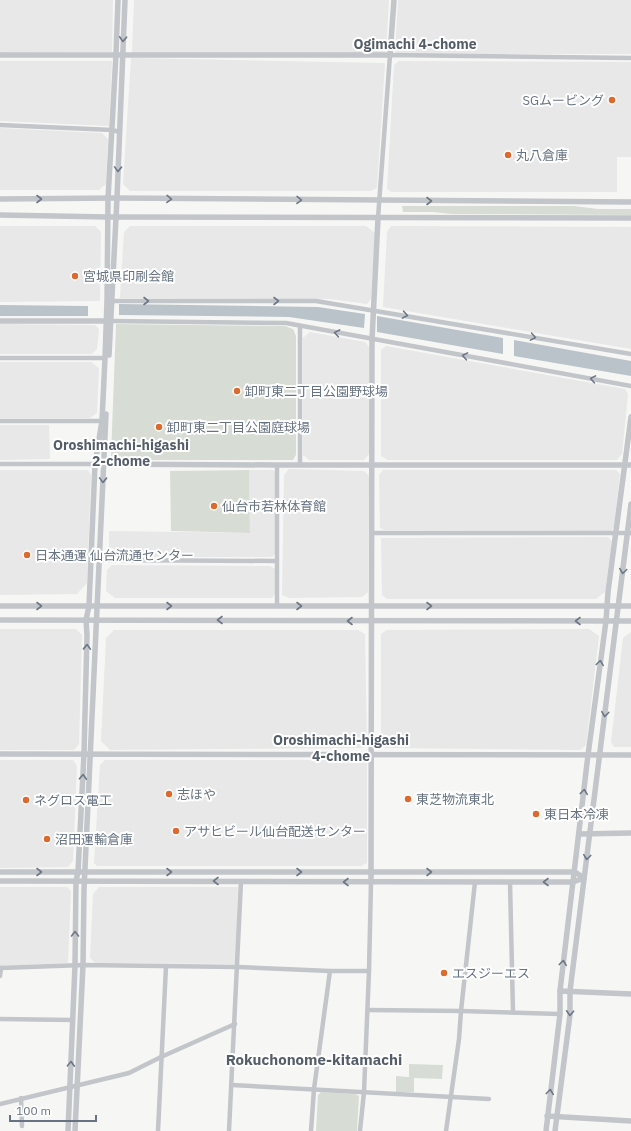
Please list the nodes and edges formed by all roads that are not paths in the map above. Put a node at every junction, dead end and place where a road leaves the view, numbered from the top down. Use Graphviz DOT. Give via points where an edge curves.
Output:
graph roads {
  1 [pos="118,0"];
  2 [pos="125,0"];
  3 [pos="394,0"];
  4 [pos="119,54"];
  5 [pos="0,55"];
  6 [pos="390,55"];
  7 [pos="631,58"];
  8 [pos="0,125"];
  9 [pos="112,130"];
  10 [pos="120,132"];
  11 [pos="117,198"];
  12 [pos="0,199"];
  13 [pos="108,199"];
  14 [pos="379,200"];
  15 [pos="631,202"];
  16 [pos="0,215"];
  17 [pos="108,217"];
  18 [pos="116,217"];
  19 [pos="378,218"];
  20 [pos="631,218"];
  21 [pos="110,301"];
  22 [pos="373,310"];
  23 [pos="0,321"];
  24 [pos="108,321"];
  25 [pos="300,326"];
  26 [pos="372,340"];
  27 [pos="631,354"];
  28 [pos="0,358"];
  29 [pos="105,358"];
  30 [pos="631,386"];
  31 [pos="631,417"];
  32 [pos="0,421"];
  33 [pos="102,421"];
  34 [pos="0,464"];
  35 [pos="95,464"];
  36 [pos="104,464"];
  37 [pos="277,465"];
  38 [pos="300,465"];
  39 [pos="372,465"];
  40 [pos="628,465"];
  41 [pos="631,504"];
  42 [pos="372,533"];
  43 [pos="617,533"];
  44 [pos="629,533"];
  45 [pos="100,560"];
  46 [pos="277,561"];
  47 [pos="0,606"];
  48 [pos="89,606"];
  49 [pos="97,606"];
  50 [pos="277,606"];
  51 [pos="607,606"];
  52 [pos="618,606"];
  53 [pos="631,606"];
  54 [pos="372,607"];
  55 [pos="0,620"];
  56 [pos="86,620"];
  57 [pos="96,620"];
  58 [pos="371,621"];
  59 [pos="606,621"];
  60 [pos="617,621"];
  61 [pos="631,621"];
  62 [pos="90,753"];
  63 [pos="0,754"];
  64 [pos="84,754"];
  65 [pos="372,754"];
  66 [pos="588,755"];
  67 [pos="599,755"];
  68 [pos="631,755"];
  69 [pos="590,833"];
  70 [pos="631,833"];
  71 [pos="579,834"];
  72 [pos="0,872"];
  73 [pos="78,872"];
  74 [pos="84,872"];
  75 [pos="372,872"];
  76 [pos="575,872"];
  77 [pos="584,878"];
  78 [pos="0,881"];
  79 [pos="76,881"];
  80 [pos="84,881"];
  81 [pos="241,882"];
  82 [pos="371,882"];
  83 [pos="476,882"];
  84 [pos="510,882"];
  85 [pos="573,882"];
  86 [pos="75,965"];
  87 [pos="83,965"];
  88 [pos="166,966"];
  89 [pos="238,967"];
  90 [pos="0,968"];
  91 [pos="330,971"];
  92 [pos="370,971"];
  93 [pos="0,976"];
  94 [pos="560,991"];
  95 [pos="570,991"];
  96 [pos="631,994"];
  97 [pos="368,1010"];
  98 [pos="461,1011"];
  99 [pos="513,1012"];
  100 [pos="560,1014"];
  101 [pos="0,1019"];
  102 [pos="73,1020"];
  103 [pos="235,1024"];
  104 [pos="161,1057"];
  105 [pos="78,1085"];
  106 [pos="232,1085"];
  107 [pos="70,1087"];
  108 [pos="314,1089"];
  109 [pos="364,1092"];
  110 [pos="451,1097"];
  111 [pos="21,1098"];
  112 [pos="489,1099"];
  113 [pos="0,1104"];
  114 [pos="548,1116"];
  115 [pos="557,1117"];
  116 [pos="631,1121"];
  117 [pos="22,1126"];
  118 [pos="68,1131"];
  119 [pos="75,1131"];
  120 [pos="158,1131"];
  121 [pos="229,1131"];
  122 [pos="311,1131"];
  123 [pos="360,1131"];
  124 [pos="446,1131"];
  125 [pos="546,1131"];
  126 [pos="556,1131"];
  1 -- 4 [label="street"];
  2 -- 4 [label="street, one-way"];
  3 -- 6 [label="street"];
  4 -- 5 [label="street"];
  4 -- 6 [label="street"];
  4 -- 9 [label="street"];
  4 -- 10 [label="street"];
  6 -- 7 [label="street"];
  6 -- 14 [label="street"];
  8 -- 9 [label="street"];
  9 -- 10 [label="street"];
  9 -- 13 [label="street"];
  10 -- 11 [label="street, one-way"];
  11 -- 13 [label="street"];
  11 -- 14 [label="street, one-way"];
  11 -- 18 [label="street"];
  12 -- 13 [label="street, one-way"];
  13 -- 17 [label="street"];
  14 -- 15 [label="street, one-way"];
  14 -- 19 [label="street"];
  16 -- 17 [label="street"];
  17 -- 18 [label="street"];
  17 -- 21 [label="street"];
  18 -- 19 [label="street"];
  18 -- 21 [label="street"];
  19 -- 20 [label="street"];
  19 -- 22 [label="street"];
  21 -- 22 [label="street, one-way" via="316,301"];
  21 -- 24 [label="street"];
  22 -- 26 [label="street"];
  22 -- 27 [label="street, one-way"];
  23 -- 24 [label="street"];
  24 -- 25 [label="street" via="286,323"];
  24 -- 29 [label="street"];
  24 -- 36 [label="street"];
  26 -- 25 [label="street, one-way"];
  25 -- 38 [label="street"];
  30 -- 26 [label="street, one-way"];
  26 -- 39 [label="street"];
  28 -- 29 [label="street"];
  29 -- 33 [label="street"];
  31 -- 40 [label="street"];
  32 -- 33 [label="street"];
  33 -- 35 [label="street"];
  34 -- 35 [label="street"];
  35 -- 36 [label="street"];
  35 -- 48 [label="street"];
  36 -- 37 [label="street"];
  36 -- 45 [label="street, one-way"];
  37 -- 38 [label="street"];
  37 -- 46 [label="street"];
  38 -- 39 [label="street"];
  39 -- 40 [label="street"];
  39 -- 42 [label="street"];
  40 -- 43 [label="street"];
  41 -- 44 [label="street"];
  42 -- 43 [label="street"];
  42 -- 54 [label="street"];
  43 -- 44 [label="street"];
  43 -- 51 [label="street"];
  44 -- 52 [label="street, one-way"];
  45 -- 46 [label="street"];
  45 -- 49 [label="street"];
  46 -- 50 [label="street"];
  47 -- 48 [label="street, one-way"];
  48 -- 49 [label="street"];
  48 -- 56 [label="street"];
  49 -- 50 [label="street, one-way"];
  49 -- 57 [label="street"];
  50 -- 54 [label="street, one-way"];
  51 -- 52 [label="street"];
  54 -- 51 [label="street, one-way"];
  51 -- 59 [label="street"];
  52 -- 53 [label="street"];
  52 -- 60 [label="street"];
  54 -- 58 [label="street"];
  55 -- 56 [label="street"];
  56 -- 57 [label="street"];
  64 -- 56 [label="street, one-way"];
  58 -- 57 [label="street, one-way"];
  57 -- 62 [label="street"];
  59 -- 58 [label="street, one-way"];
  58 -- 65 [label="street"];
  59 -- 60 [label="street"];
  66 -- 59 [label="street, one-way"];
  60 -- 61 [label="street"];
  60 -- 67 [label="street, one-way"];
  62 -- 64 [label="street"];
  62 -- 65 [label="street"];
  62 -- 74 [label="street"];
  63 -- 64 [label="street"];
  73 -- 64 [label="street, one-way"];
  65 -- 66 [label="street"];
  65 -- 75 [label="street"];
  66 -- 67 [label="street"];
  71 -- 66 [label="street, one-way"];
  67 -- 68 [label="street"];
  67 -- 69 [label="street"];
  69 -- 70 [label="street"];
  69 -- 71 [label="street"];
  69 -- 77 [label="street, one-way"];
  71 -- 76 [label="street"];
  72 -- 73 [label="street, one-way"];
  73 -- 74 [label="street"];
  73 -- 79 [label="street"];
  74 -- 75 [label="street, one-way"];
  74 -- 80 [label="street"];
  75 -- 76 [label="street, one-way"];
  75 -- 82 [label="street"];
  76 -- 77 [label="street"];
  76 -- 85 [label="street"];
  77 -- 85 [label="street"];
  77 -- 95 [label="street"];
  78 -- 79 [label="street"];
  79 -- 80 [label="street"];
  86 -- 79 [label="street, one-way"];
  81 -- 80 [label="street, one-way"];
  80 -- 87 [label="street"];
  82 -- 81 [label="street, one-way"];
  81 -- 89 [label="street"];
  82 -- 83 [label="street"];
  82 -- 92 [label="street"];
  83 -- 84 [label="street"];
  83 -- 98 [label="street"];
  85 -- 84 [label="street, one-way"];
  84 -- 99 [label="street"];
  94 -- 85 [label="street, one-way"];
  86 -- 87 [label="street"];
  86 -- 90 [label="street"];
  86 -- 102 [label="street"];
  87 -- 88 [label="street"];
  87 -- 105 [label="street"];
  88 -- 89 [label="street"];
  88 -- 104 [label="street"];
  89 -- 91 [label="street"];
  89 -- 103 [label="street"];
  90 -- 93 [label="street"];
  91 -- 92 [label="street"];
  91 -- 108 [label="street"];
  92 -- 97 [label="street"];
  94 -- 95 [label="street"];
  94 -- 100 [label="street"];
  95 -- 96 [label="street"];
  95 -- 115 [label="street, one-way" via="570,1015"];
  97 -- 98 [label="street"];
  97 -- 109 [label="street"];
  98 -- 99 [label="street"];
  98 -- 110 [label="street"];
  99 -- 100 [label="street"];
  114 -- 100 [label="street, one-way"];
  101 -- 102 [label="street"];
  107 -- 102 [label="street, one-way"];
  103 -- 104 [label="street"];
  103 -- 106 [label="street"];
  104 -- 105 [label="street" via="129,1073"];
  104 -- 120 [label="street"];
  105 -- 107 [label="street"];
  105 -- 119 [label="street"];
  106 -- 108 [label="street"];
  106 -- 121 [label="street"];
  107 -- 111 [label="street"];
  107 -- 118 [label="street"];
  108 -- 109 [label="street"];
  108 -- 122 [label="street"];
  109 -- 110 [label="street"];
  109 -- 123 [label="street"];
  110 -- 112 [label="street"];
  110 -- 124 [label="street"];
  111 -- 113 [label="street"];
  111 -- 117 [label="street"];
  114 -- 115 [label="street"];
  114 -- 125 [label="street"];
  115 -- 116 [label="street"];
  115 -- 126 [label="street"];
}
